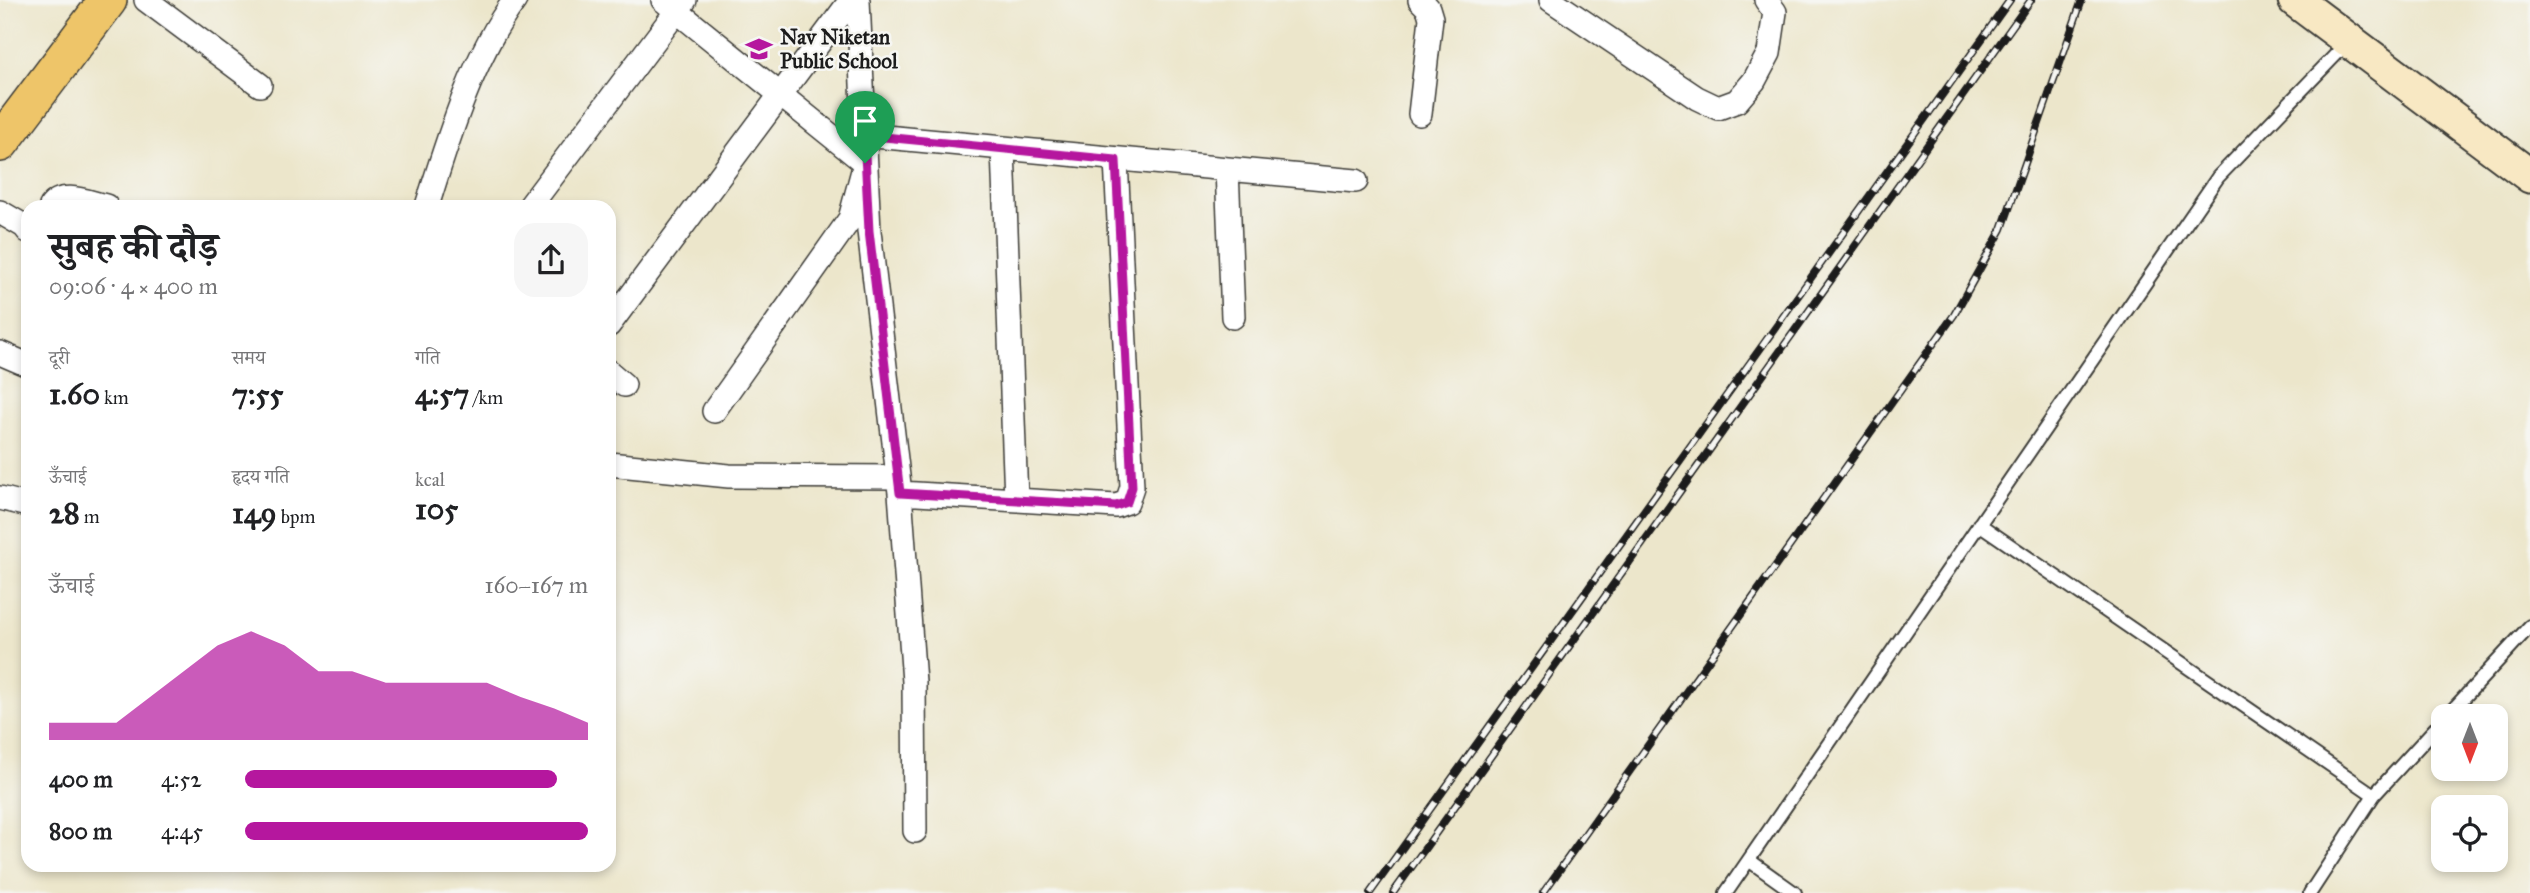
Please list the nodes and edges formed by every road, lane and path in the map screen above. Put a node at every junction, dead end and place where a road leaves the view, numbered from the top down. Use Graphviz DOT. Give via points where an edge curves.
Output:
graph roads {
  1 [pos="88,0"];
  2 [pos="108,0"];
  3 [pos="146,0"];
  4 [pos="515,0"];
  5 [pos="851,0"];
  6 [pos="858,0"];
  7 [pos="1420,0"];
  8 [pos="1551,0"];
  9 [pos="1766,0"];
  10 [pos="2295,0"];
  11 [pos="675,3"];
  12 [pos="2349,40"];
  13 [pos="260,85"];
  14 [pos="779,95"];
  15 [pos="0,110"];
  16 [pos="1420,114"];
  17 [pos="864,135"];
  18 [pos="0,143"];
  19 [pos="1003,149"];
  20 [pos="1116,160"];
  21 [pos="865,163"];
  22 [pos="1227,169"];
  23 [pos="2530,176"];
  24 [pos="1356,181"];
  25 [pos="57,200"];
  26 [pos="77,200"];
  27 [pos="429,200"];
  28 [pos="534,200"];
  29 [pos="0,212"];
  30 [pos="21,224"];
  31 [pos="616,316"];
  32 [pos="1233,317"];
  33 [pos="0,353"];
  34 [pos="21,362"];
  35 [pos="713,411"];
  36 [pos="616,465"];
  37 [pos="899,485"];
  38 [pos="0,498"];
  39 [pos="1016,500"];
  40 [pos="21,503"];
  41 [pos="1979,524"];
  42 [pos="2530,626"];
  43 [pos="2458,704"];
  44 [pos="2431,733"];
  45 [pos="2374,795"];
  46 [pos="915,831"];
  47 [pos="1750,861"];
  48 [pos="1726,893"];
  49 [pos="1795,893"];
  50 [pos="2310,893"];
  1 -- 15 [label="main road"];
  2 -- 18 [label="main road"];
  3 -- 13 [label="street"];
  4 -- 27 [label="street" via="474,72"];
  5 -- 14 [label="street"];
  6 -- 17 [label="street"];
  7 -- 16 [label="street" via="1431,18"];
  8 -- 9 [label="street" via="1696,98 1718,108 1737,101 1769,53 1774,12"];
  10 -- 12 [label="main road"];
  11 -- 14 [label="street"];
  11 -- 28 [label="street"];
  12 -- 23 [label="main road"];
  12 -- 41 [label="lane" via="2218,177"];
  14 -- 21 [label="street"];
  14 -- 31 [label="street"];
  17 -- 19 [label="street"];
  17 -- 21 [label="street"];
  19 -- 20 [label="street"];
  19 -- 39 [label="street"];
  20 -- 22 [label="street"];
  20 -- 39 [label="street" via="1132,487 1127,502 1116,506"];
  21 -- 35 [label="street" via="850,219"];
  21 -- 37 [label="street"];
  22 -- 24 [label="street"];
  22 -- 32 [label="street"];
  25 -- 26 [label="street"];
  29 -- 30 [label="street"];
  33 -- 34 [label="street"];
  36 -- 37 [label="street"];
  37 -- 39 [label="street"];
  37 -- 46 [label="street" via="914,682"];
  38 -- 40 [label="street"];
  41 -- 45 [label="lane"];
  41 -- 47 [label="lane"];
  42 -- 43 [label="lane"];
  44 -- 45 [label="lane"];
  45 -- 50 [label="lane"];
  47 -- 48 [label="lane"];
  47 -- 49 [label="lane"];
}
